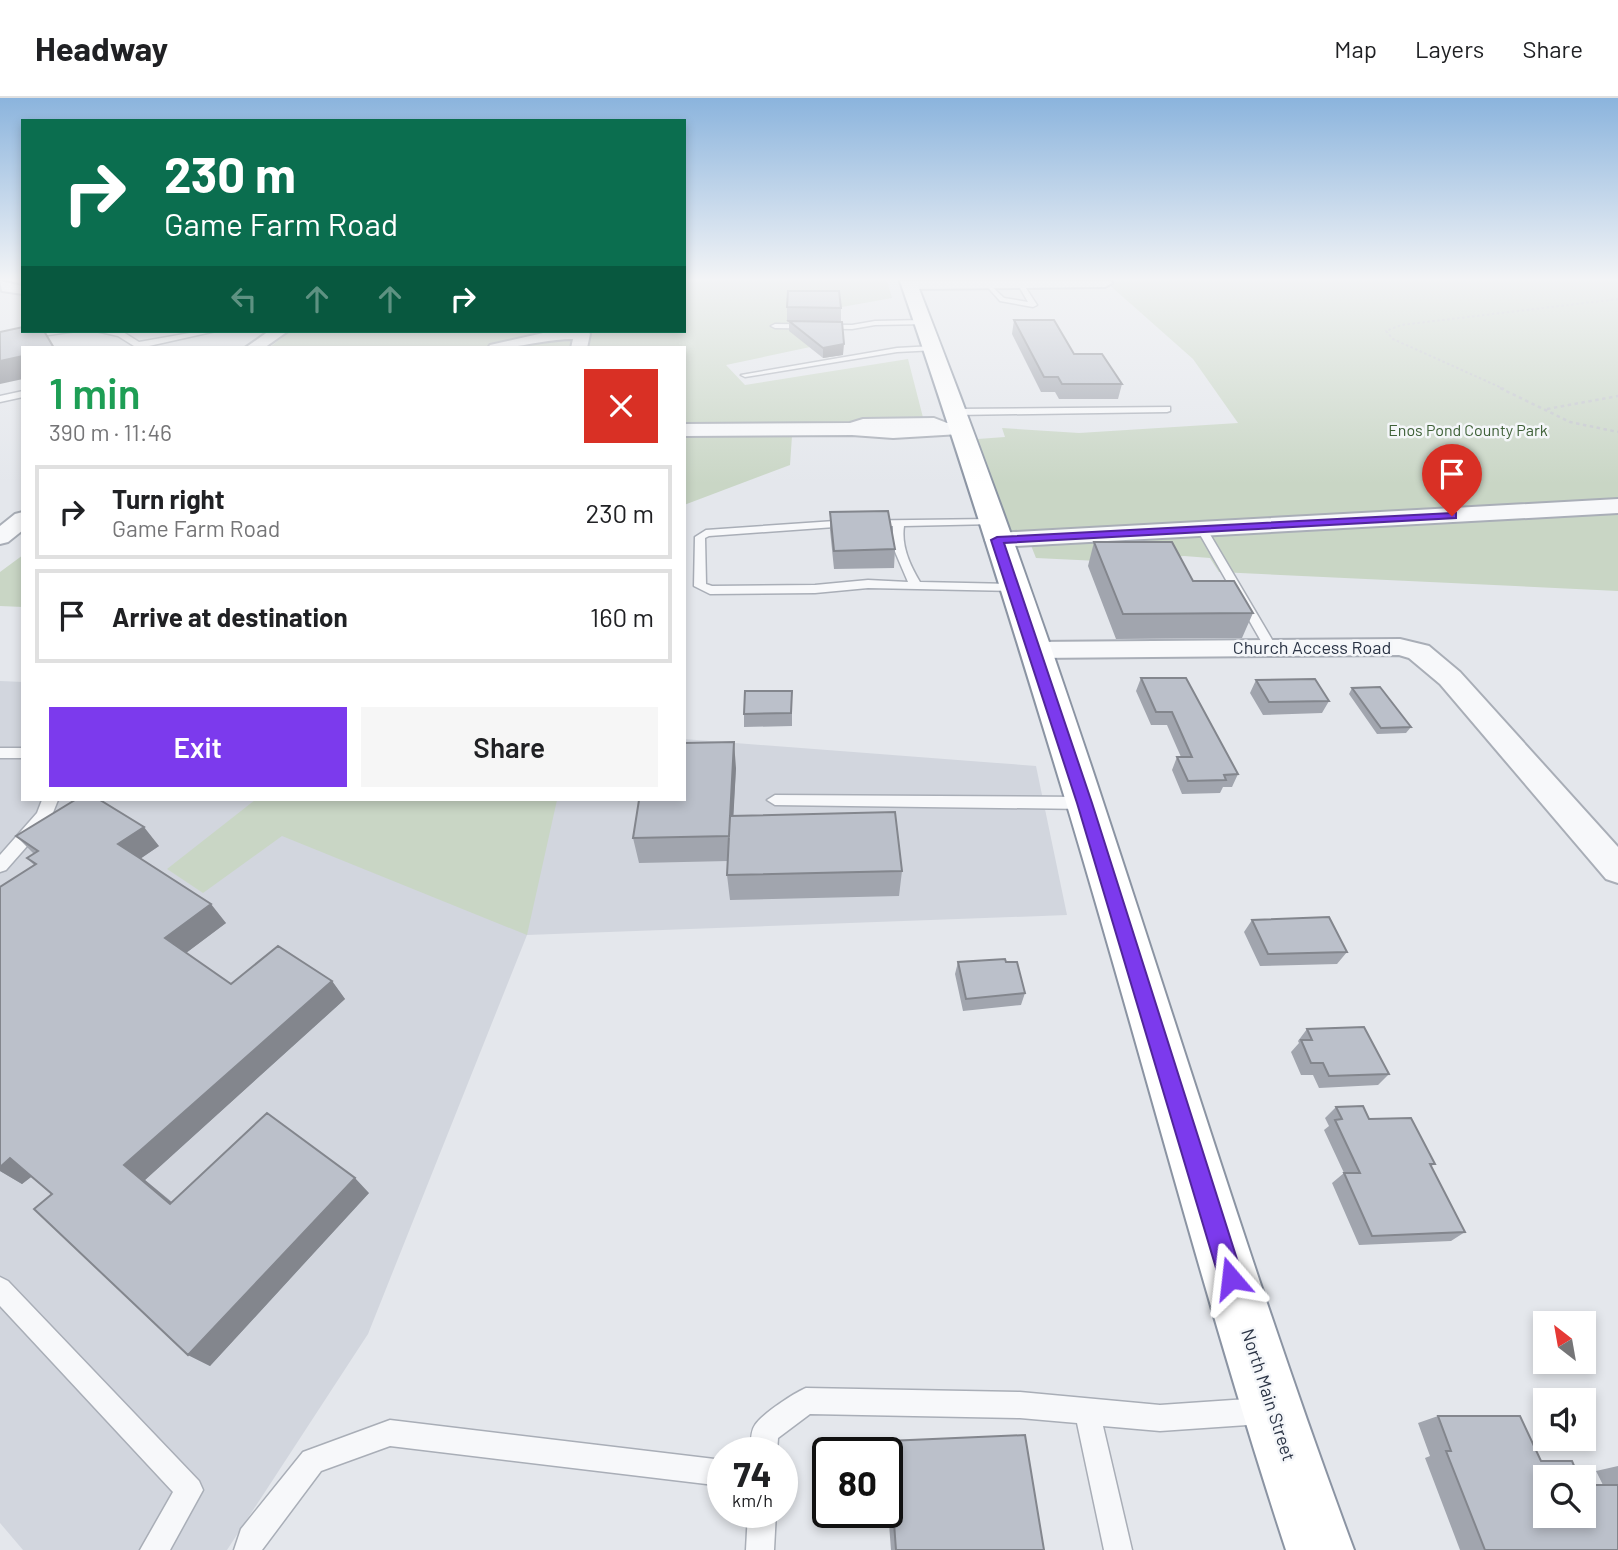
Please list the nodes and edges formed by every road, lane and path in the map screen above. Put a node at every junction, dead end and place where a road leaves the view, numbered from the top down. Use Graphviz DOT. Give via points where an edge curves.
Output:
graph roads {
  1 [pos="900,349"];
  2 [pos="932,349"];
  3 [pos="1415,349"];
  4 [pos="745,375"];
  5 [pos="21,394"];
  6 [pos="1618,396"];
  7 [pos="0,399"];
  8 [pos="1547,408"];
  9 [pos="1167,409"];
  10 [pos="953,423"];
  11 [pos="686,430"];
  12 [pos="1618,432"];
  13 [pos="1618,506"];
  14 [pos="899,523"];
  15 [pos="994,531"];
  16 [pos="1203,531"];
  17 [pos="917,586"];
  18 [pos="1012,589"];
  19 [pos="1271,648"];
  20 [pos="1034,650"];
  21 [pos="0,753"];
  22 [pos="21,753"];
  23 [pos="775,800"];
  24 [pos="50,801"];
  25 [pos="1085,803"];
  26 [pos="0,866"];
  27 [pos="1618,870"];
  28 [pos="0,1289"];
  29 [pos="1271,1410"];
  30 [pos="1087,1411"];
  31 [pos="765,1437"];
  32 [pos="707,1471"];
  33 [pos="761,1528"];
  34 [pos="154,1550"];
  35 [pos="248,1550"];
  36 [pos="760,1550"];
  37 [pos="1118,1550"];
  38 [pos="1320,1550"];
  1 -- 4 [label="lane"];
  2 -- 10 [label="highway, North Main Street"];
  3 -- 8 [label="path"];
  5 -- 7 [label="lane"];
  6 -- 8 [label="path"];
  8 -- 12 [label="path" via="1570,422"];
  9 -- 10 [label="lane"];
  10 -- 11 [label="street"];
  10 -- 15 [label="highway, North Main Street"];
  13 -- 16 [label="street"];
  14 -- 15 [label="lane"];
  14 -- 17 [label="lane" via="898,538 909,576"];
  14 -- 17 [label="lane" via="706,534 700,537 700,586 710,590"];
  15 -- 16 [label="street"];
  15 -- 18 [label="highway, North Main Street"];
  16 -- 19 [label="lane"];
  17 -- 18 [label="lane"];
  18 -- 20 [label="highway, North Main Street"];
  19 -- 20 [label="street, Church Access Road"];
  19 -- 27 [label="street, Church Access Road" via="1400,647 1419,652 1450,678"];
  20 -- 25 [label="highway, North Main Street"];
  21 -- 22 [label="lane"];
  23 -- 25 [label="lane"];
  24 -- 26 [label="lane" via="44,817"];
  25 -- 29 [label="highway, North Main Street"];
  28 -- 34 [label="lane" via="190,1490"];
  29 -- 30 [label="lane" via="1160,1418"];
  29 -- 38 [label="highway, North Main Street"];
  30 -- 31 [label="lane" via="1020,1405 806,1401 765,1432"];
  30 -- 37 [label="lane"];
  32 -- 35 [label="lane" via="390,1433 312,1461 251,1539"];
  33 -- 36 [label="lane"];
}
